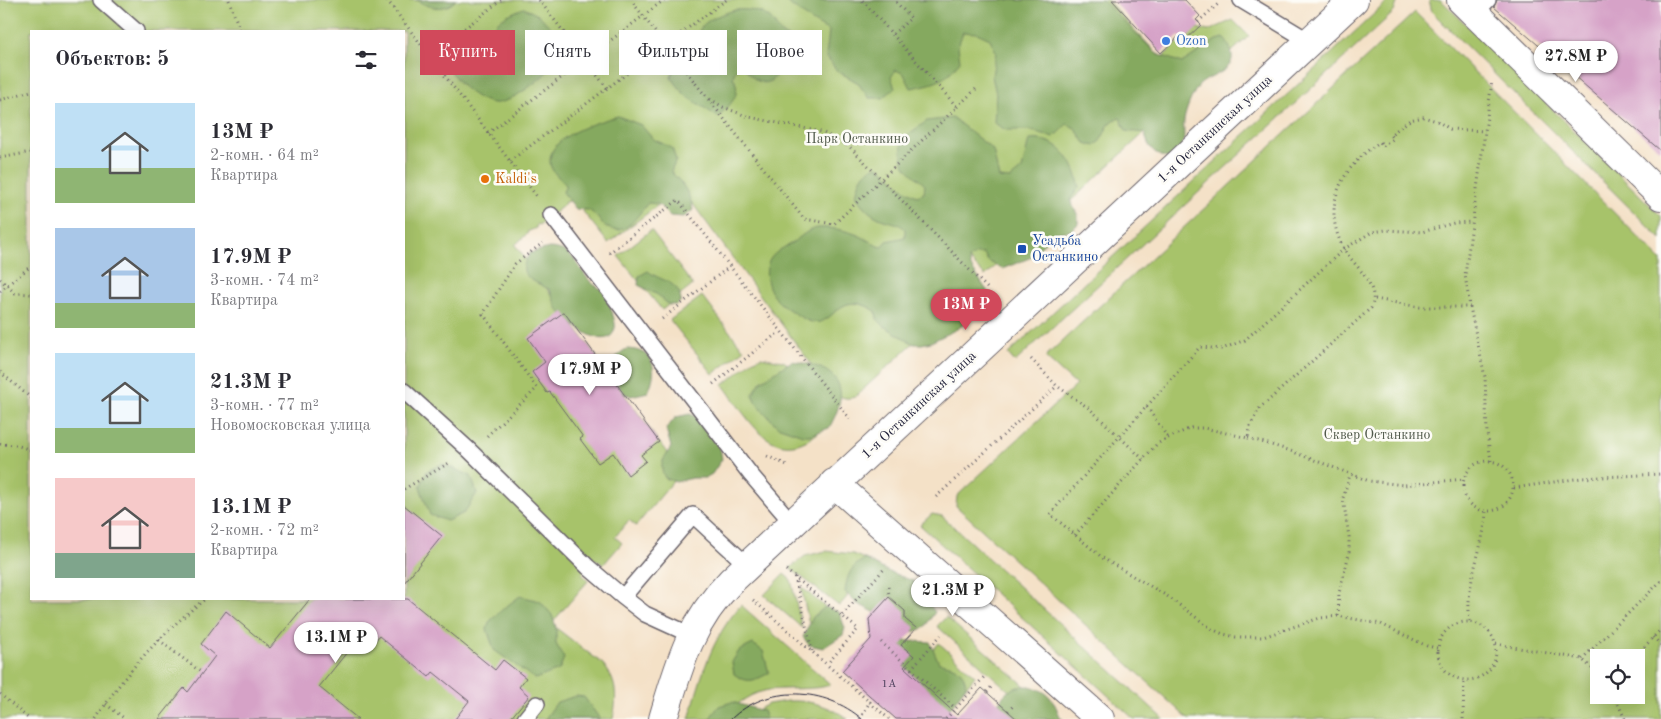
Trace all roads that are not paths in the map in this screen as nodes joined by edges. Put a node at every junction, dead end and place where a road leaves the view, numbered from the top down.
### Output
1 (101, 0) edge
2 (1241, 0) edge
3 (1354, 0) edge
4 (1475, 5) edge
5 (135, 30) edge
6 (1310, 41) junction
7 (1661, 196) edge
8 (551, 215) road end
9 (405, 392) edge
10 (834, 484) junction
11 (792, 523) junction
12 (747, 566) junction
13 (623, 597) junction
14 (691, 635) junction
15 (538, 704) dead end
16 (525, 719) edge
17 (663, 719) edge
18 (1100, 719) edge

1 - 5 lane
2 - 6 lane
3 - 6 street, 1-я Останкинская улица
4 - 7 street
6 - 10 street, 1-я Останкинская улица
8 - 11 lane
9 - 13 lane
10 - 11 street, 1-я Останкинская улица
10 - 18 street
11 - 12 street, 1-я Останкинская улица
12 - 13 lane
12 - 14 street, 1-я Останкинская улица
13 - 14 lane
14 - 17 street, 1-я Останкинская улица
15 - 16 lane

